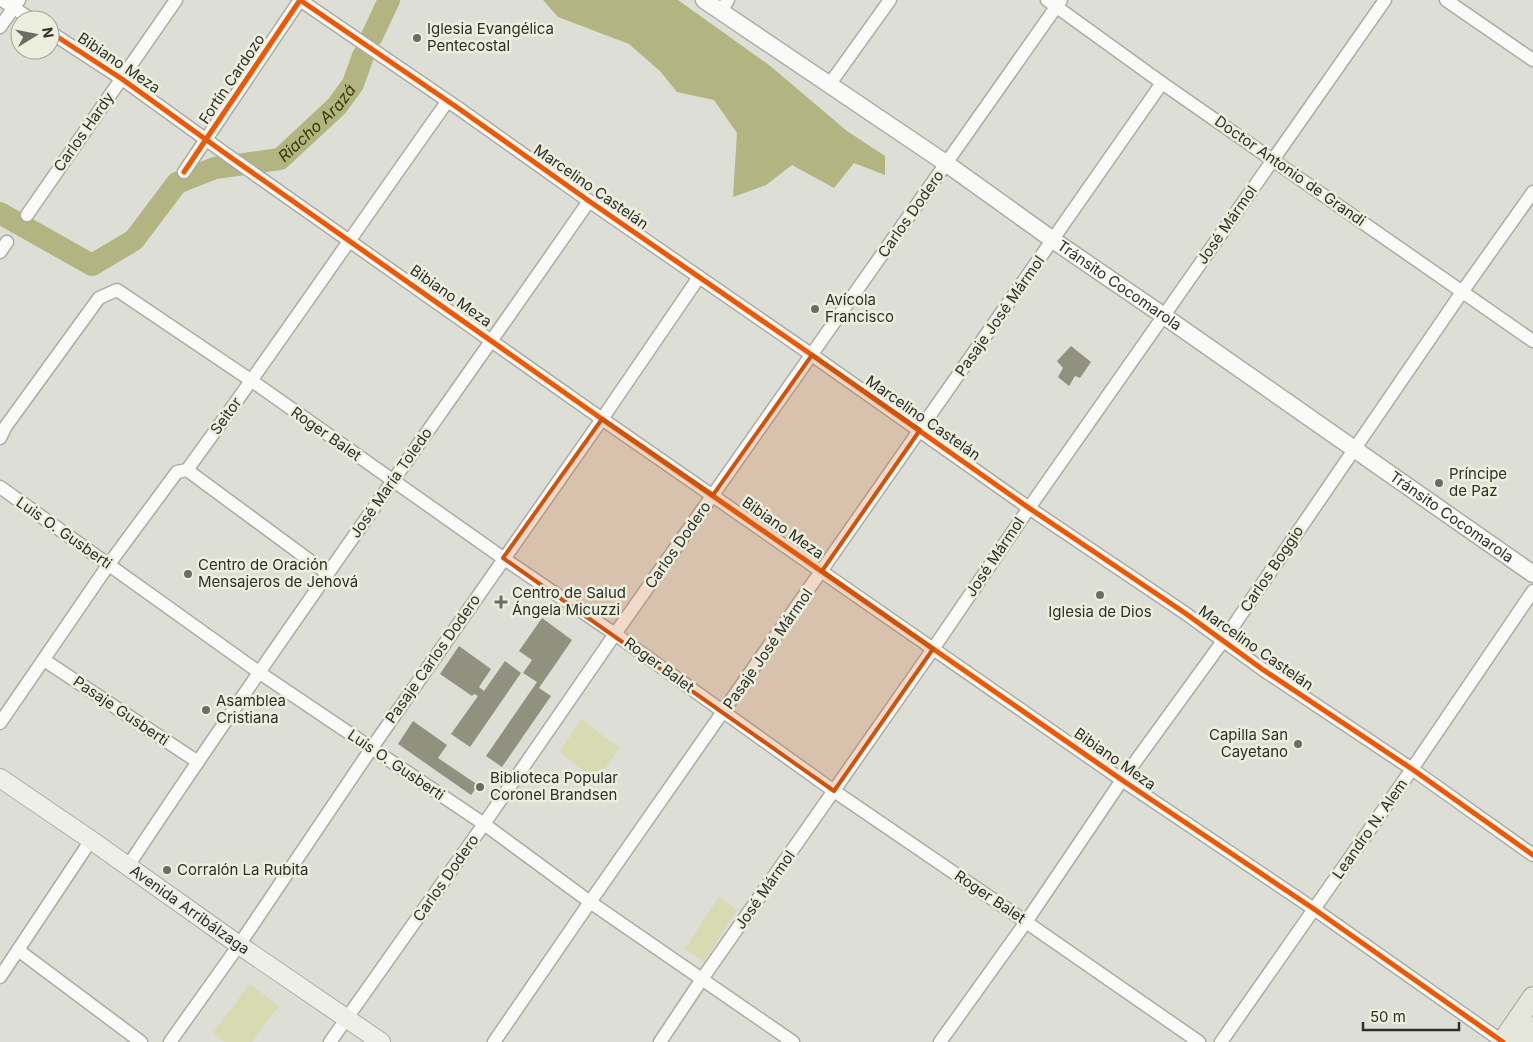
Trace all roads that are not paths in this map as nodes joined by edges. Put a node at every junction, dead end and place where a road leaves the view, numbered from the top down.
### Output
1 (2, 0) edge
2 (176, 0) edge
3 (300, 0) edge
4 (704, 0) edge
5 (890, 0) edge
6 (1385, 0) edge
7 (1446, 0) edge
8 (1055, 2) edge
9 (16, 4) edge
10 (724, 5) edge
11 (0, 28) edge
12 (60, 39) edge
13 (1533, 60) edge
14 (122, 79) junction
15 (1162, 83) junction
16 (829, 85) junction
17 (447, 102) junction
18 (207, 140) junction
19 (1272, 159) junction
20 (947, 164) junction
21 (184, 172) dead end
22 (1533, 192) edge
23 (589, 201) junction
24 (27, 215) dead end
25 (348, 240) junction
26 (1053, 240) junction
27 (699, 278) junction
28 (1462, 292) junction
29 (1164, 316) junction
30 (492, 341) junction
31 (1533, 341) edge
32 (812, 355) junction
33 (252, 381) junction
34 (602, 418) junction
35 (2, 429) edge
36 (920, 430) junction
37 (1354, 449) junction
38 (187, 470) junction
39 (392, 481) junction
40 (0, 487) edge
41 (713, 495) junction
42 (1029, 508) junction
43 (503, 558) junction
44 (109, 564) junction
45 (822, 571) junction
46 (328, 574) junction
47 (1533, 574) edge
48 (1533, 591) edge
49 (615, 634) junction
50 (1223, 641) junction
51 (934, 649) junction
52 (44, 660) junction
53 (260, 673) junction
54 (724, 712) junction
55 (0, 723) edge
56 (371, 749) junction
57 (198, 762) junction
58 (1412, 769) junction
59 (0, 778) edge
60 (1122, 780) junction
61 (834, 791) junction
62 (484, 824) junction
63 (91, 840) junction
64 (1533, 855) edge
65 (128, 866) junction
66 (590, 902) junction
67 (1314, 909) junction
68 (1026, 922) junction
69 (239, 945) junction
70 (18, 950) junction
71 (0, 977) edge
72 (702, 979) junction
73 (1533, 997) edge
74 (347, 1018) junction
75 (1533, 1027) edge
76 (141, 1042) edge
77 (170, 1042) edge
78 (330, 1042) edge
79 (381, 1042) edge
80 (494, 1042) edge
81 (660, 1042) edge
82 (793, 1042) edge
83 (940, 1042) edge
84 (1199, 1042) edge
85 (1221, 1042) edge
86 (1502, 1042) edge
87 (1523, 1042) edge

1 - 9 street
2 - 14 street, Carlos Hardy
3 - 17 street, Marcelino Castelán
3 - 18 street, Fortín Cardozo
4 - 10 street, Tránsito Cocomarola
5 - 16 street
6 - 19 street, José Mármol
7 - 13 street
8 - 15 street, Doctor Antonio de Grandi
8 - 20 street, Carlos Dodero
9 - 11 street
10 - 16 street, Tránsito Cocomarola
12 - 14 street, Bibiano Meza
14 - 18 street, Bibiano Meza
14 - 24 street, Carlos Hardy
15 - 19 street, Doctor Antonio de Grandi
15 - 26 street, Pasaje José Mármol
16 - 20 street, Tránsito Cocomarola
17 - 23 street, Marcelino Castelán
17 - 25 street, Seitor
18 - 21 street, Fortín Cardozo
18 - 25 street, Bibiano Meza
19 - 28 street, Doctor Antonio de Grandi
19 - 29 street, José Mármol
20 - 26 street, Tránsito Cocomarola
20 - 32 street, Carlos Dodero
22 - 28 street, Carlos Boggio
23 - 27 street, Marcelino Castelán
23 - 30 street, José María Toledo
25 - 30 street, Bibiano Meza
25 - 33 street, Seitor
26 - 29 street, Tránsito Cocomarola
26 - 36 street, Pasaje José Mármol
27 - 32 street, Marcelino Castelán
27 - 34 street, Pasaje Carlos Dodero
28 - 31 street, Doctor Antonio de Grandi
28 - 37 street, Carlos Boggio
29 - 37 street, Tránsito Cocomarola
29 - 42 street, José Mármol
30 - 34 street, Bibiano Meza
30 - 39 street, José María Toledo
32 - 36 street, Marcelino Castelán
32 - 41 street, Carlos Dodero
33 - 35 street, Roger Balet
33 - 38 street, Seitor
33 - 39 street, Roger Balet
34 - 41 street, Bibiano Meza
34 - 43 street, Pasaje Carlos Dodero
36 - 42 street, Marcelino Castelán
36 - 45 street, Pasaje José Mármol
37 - 47 street, Tránsito Cocomarola
37 - 50 street, Carlos Boggio
38 - 44 street, Seitor
38 - 46 street
39 - 43 street, Roger Balet
39 - 46 street, José María Toledo
40 - 44 street, Luis O. Gusberti
41 - 45 street, Bibiano Meza
41 - 49 street, Carlos Dodero
42 - 50 street, Marcelino Castelán
42 - 51 street, José Mármol
43 - 49 street, Roger Balet
43 - 56 street, Pasaje Carlos Dodero
44 - 52 street, Seitor
44 - 53 street, Luis O. Gusberti
45 - 51 street, Bibiano Meza
45 - 54 street, Pasaje José Mármol
46 - 53 street, José María Toledo
48 - 58 street, Leandro N. Alem
49 - 54 street, Roger Balet
49 - 62 street, Carlos Dodero
50 - 58 street, Marcelino Castelán
50 - 60 street, Carlos Boggio
51 - 60 street, Bibiano Meza
51 - 61 street, José Mármol
52 - 55 street, Seitor
52 - 57 street, Pasaje Gusberti
53 - 56 street, Luis O. Gusberti
53 - 57 street, José María Toledo
54 - 61 street, Roger Balet
54 - 66 street, Pasaje José Mármol
56 - 62 street, Luis O. Gusberti
56 - 69 street, Pasaje Carlos Dodero
57 - 65 street, José María Toledo
58 - 64 street, Marcelino Castelán
58 - 67 street, Leandro N. Alem
59 - 63 main road, Avenida Arribálzaga
60 - 67 street, Bibiano Meza
60 - 68 street, Carlos Boggio
61 - 68 street, Roger Balet
61 - 72 street, José Mármol
62 - 66 street, Luis O. Gusberti
62 - 74 street, Carlos Dodero
63 - 65 main road, Avenida Arribálzaga
63 - 70 street
65 - 69 main road, Avenida Arribálzaga
66 - 72 street, Luis O. Gusberti
66 - 80 street, Pasaje José Mármol
67 - 85 street, Leandro N. Alem
67 - 86 street, Bibiano Meza
68 - 83 street, Carlos Boggio
68 - 84 street, Roger Balet
69 - 74 main road, Avenida Arribálzaga
69 - 77 street, Pasaje Carlos Dodero
70 - 71 street
70 - 76 street
72 - 81 street, José Mármol
72 - 82 street, Luis O. Gusberti
73 - 86 main road
74 - 78 street, Carlos Dodero
74 - 79 main road, Avenida Arribálzaga
75 - 87 main road

